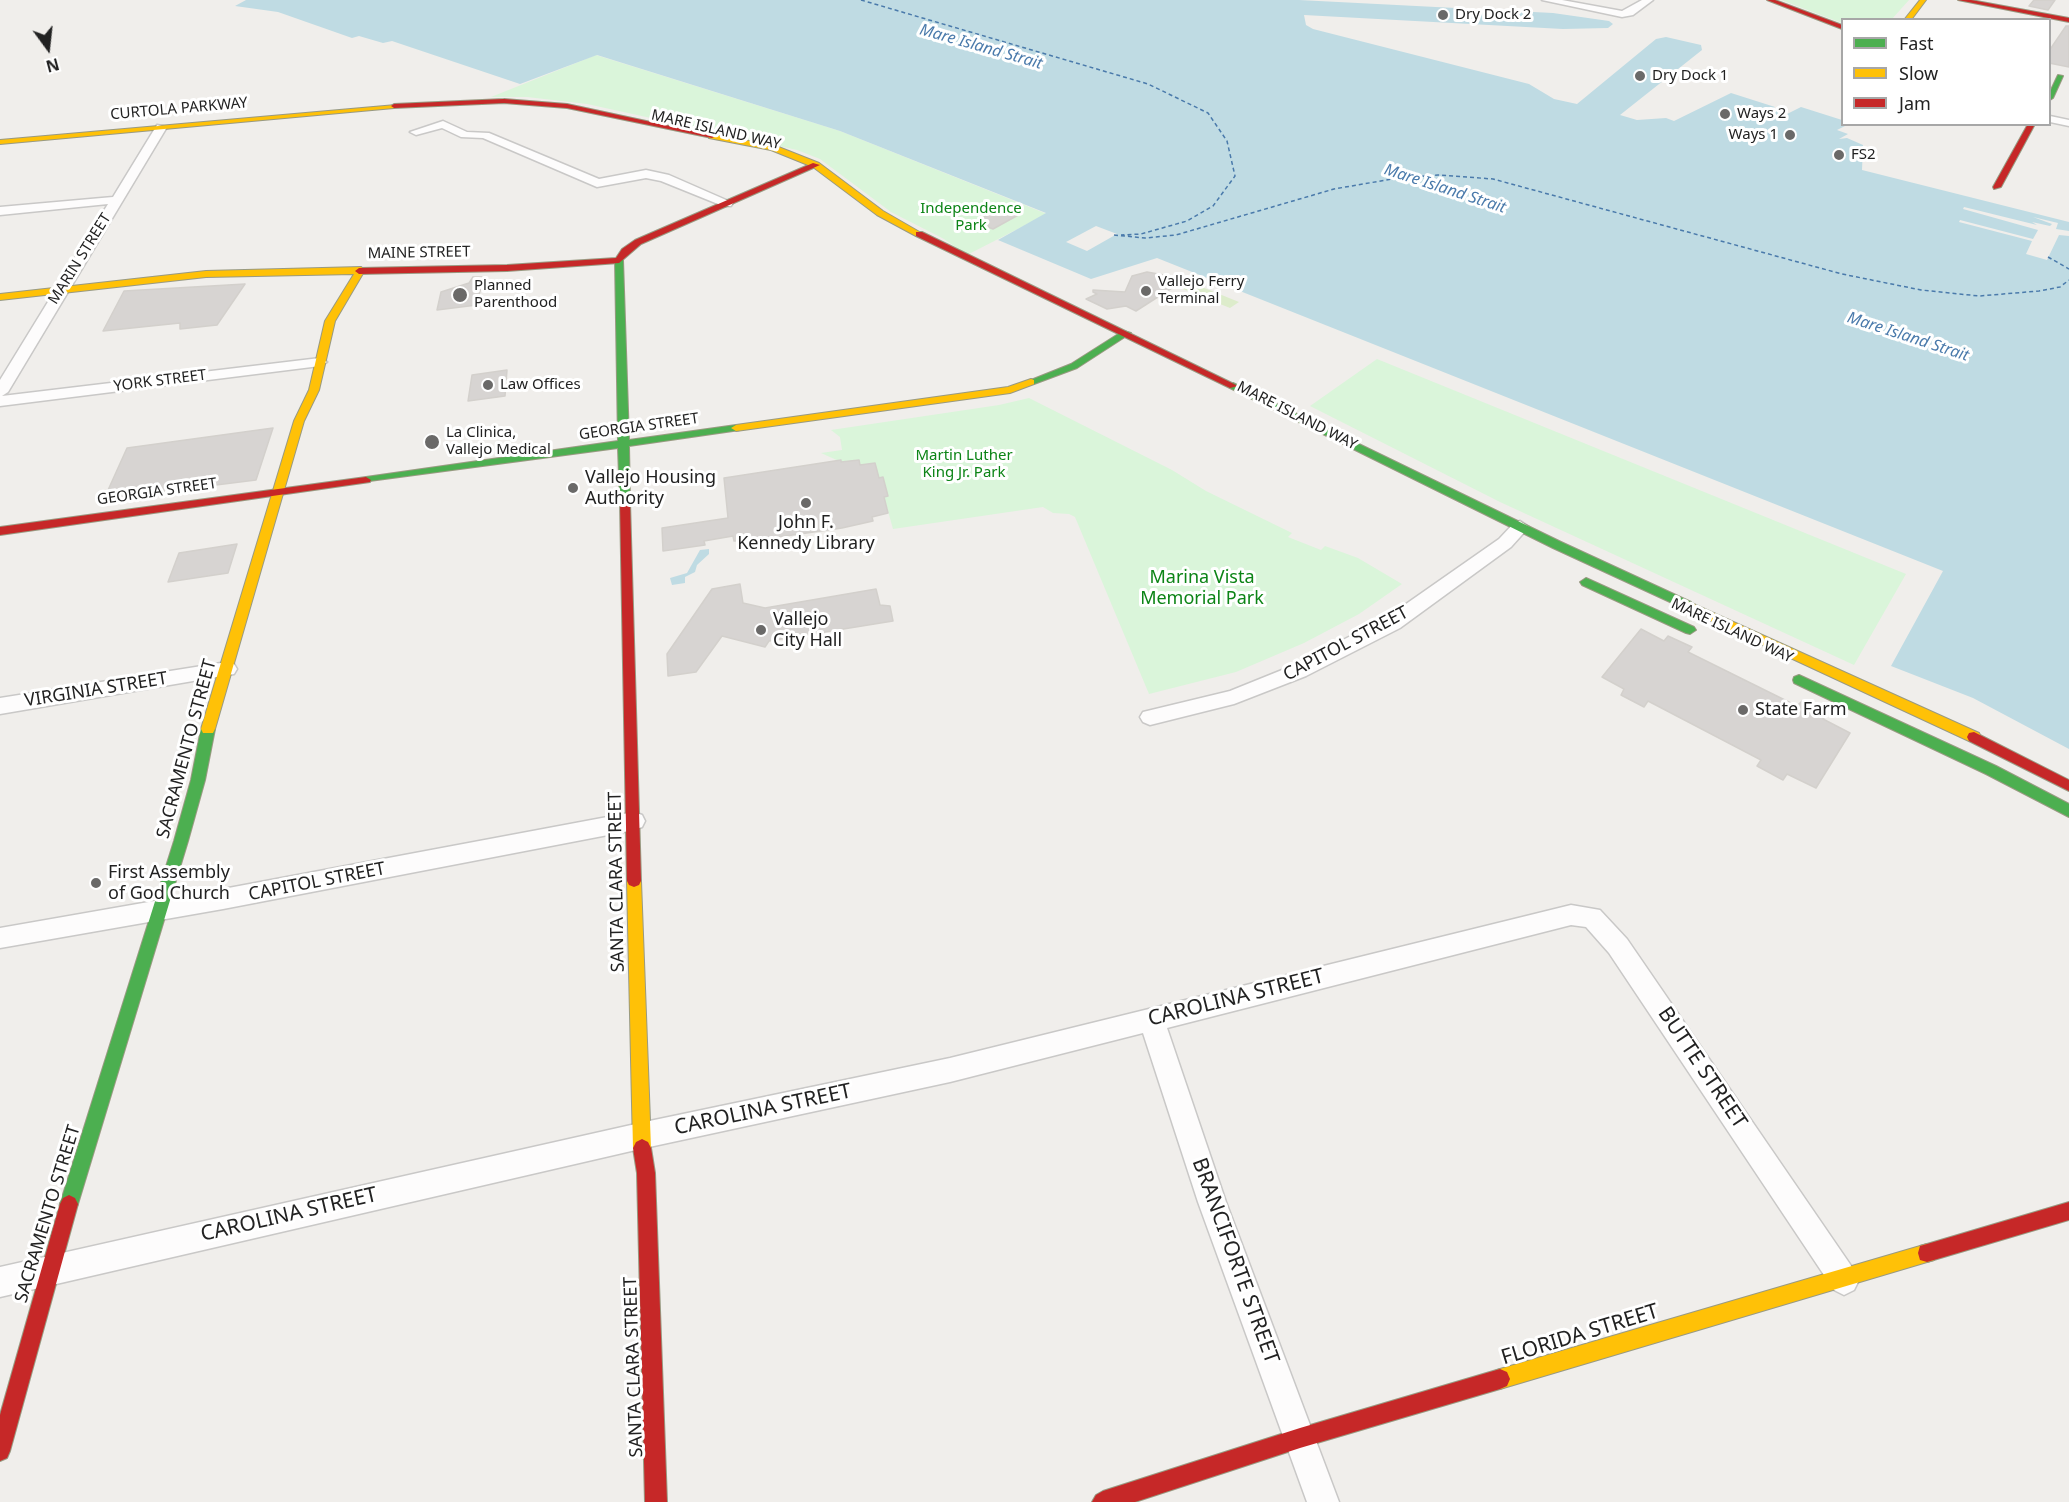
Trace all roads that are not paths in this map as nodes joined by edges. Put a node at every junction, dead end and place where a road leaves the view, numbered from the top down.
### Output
1 (1547, 0) edge
2 (1648, 0) edge
3 (1770, 0) edge
4 (1923, 0) edge
5 (1961, 0) edge
6 (1909, 18) edge
7 (2069, 20) edge
8 (1841, 27) edge
9 (2060, 76) edge
10 (2051, 94) edge
11 (500, 104) junction
12 (2051, 119) edge
13 (2069, 123) edge
14 (2031, 126) edge
15 (161, 127) junction
16 (416, 132) dead end
17 (0, 142) edge
18 (816, 165) junction
19 (802, 171) junction
20 (1997, 188) dead end
21 (826, 191) dead end
22 (116, 200) junction
23 (727, 203) junction
24 (0, 211) edge
25 (870, 223) dead end
26 (619, 260) junction
27 (360, 270) junction
28 (61, 290) junction
29 (0, 297) edge
30 (1126, 333) junction
31 (1113, 343) junction
32 (320, 362) junction
33 (0, 392) edge
34 (0, 401) edge
35 (1280, 425) dead end
36 (623, 446) junction
37 (278, 493) junction
38 (1520, 527) junction
39 (0, 531) edge
40 (1578, 578) dead end
41 (1699, 634) dead end
42 (227, 669) junction
43 (1781, 672) dead end
44 (0, 705) edge
45 (1150, 717) dead end
46 (2069, 786) edge
47 (2069, 811) edge
48 (634, 821) junction
49 (160, 911) junction
50 (1524, 927) joint
51 (0, 938) edge
52 (1151, 1019) junction
53 (640, 1136) junction
54 (2069, 1211) edge
55 (49, 1271) junction
56 (1844, 1280) junction
57 (0, 1282) edge
58 (1300, 1438) junction
59 (0, 1450) edge
60 (656, 1502) edge
61 (1103, 1502) edge
62 (1323, 1502) edge

1 - 2 street
3 - 8 main road
4 - 6 main road
5 - 7 main road
9 - 10 main road
11 - 15 main road, CURTOLA PARKWAY
11 - 18 main road, MARE ISLAND WAY
11 - 19 main road, MARE ISLAND WAY
12 - 13 street
14 - 20 main road
15 - 17 main road, CURTOLA PARKWAY
15 - 22 street, MARIN STREET
16 - 23 street
18 - 19 main road
18 - 30 main road, MARE ISLAND WAY
19 - 21 main road, MARE ISLAND WAY
19 - 23 main road
22 - 24 street
22 - 28 street, MARIN STREET
23 - 26 main road
25 - 31 main road, MARE ISLAND WAY
26 - 27 main road, MAINE STREET
26 - 36 main road, SANTA CLARA STREET
27 - 28 main road, MAINE STREET
27 - 32 main road, SACRAMENTO STREET
28 - 29 main road, MAINE STREET
28 - 33 street, MARIN STREET
30 - 31 main road, GEORGIA STREET
30 - 38 main road, MARE ISLAND WAY
31 - 35 main road, MARE ISLAND WAY
31 - 36 main road, GEORGIA STREET
32 - 34 street, YORK STREET
32 - 37 main road, SACRAMENTO STREET
36 - 37 main road, GEORGIA STREET
36 - 48 main road, SANTA CLARA STREET
37 - 39 main road, GEORGIA STREET
37 - 42 main road, SACRAMENTO STREET
38 - 45 street, CAPITOL STREET
38 - 46 main road, MARE ISLAND WAY
40 - 41 main road, MARE ISLAND WAY
42 - 44 street, VIRGINIA STREET
42 - 49 main road, SACRAMENTO STREET
43 - 47 main road, MARE ISLAND WAY
48 - 49 street, CAPITOL STREET
48 - 53 main road, SANTA CLARA STREET
49 - 51 street, CAPITOL STREET
49 - 55 main road, SACRAMENTO STREET
50 - 52 street, CAROLINA STREET
50 - 56 street, BUTTE STREET
52 - 53 street, CAROLINA STREET
52 - 58 street, BRANCIFORTE STREET
53 - 55 street, CAROLINA STREET
53 - 60 main road, SANTA CLARA STREET
54 - 56 main road, FLORIDA STREET
55 - 57 street, CAROLINA STREET
55 - 59 main road, SACRAMENTO STREET
56 - 58 main road, FLORIDA STREET
58 - 61 main road, FLORIDA STREET
58 - 62 street, BRANCIFORTE STREET

